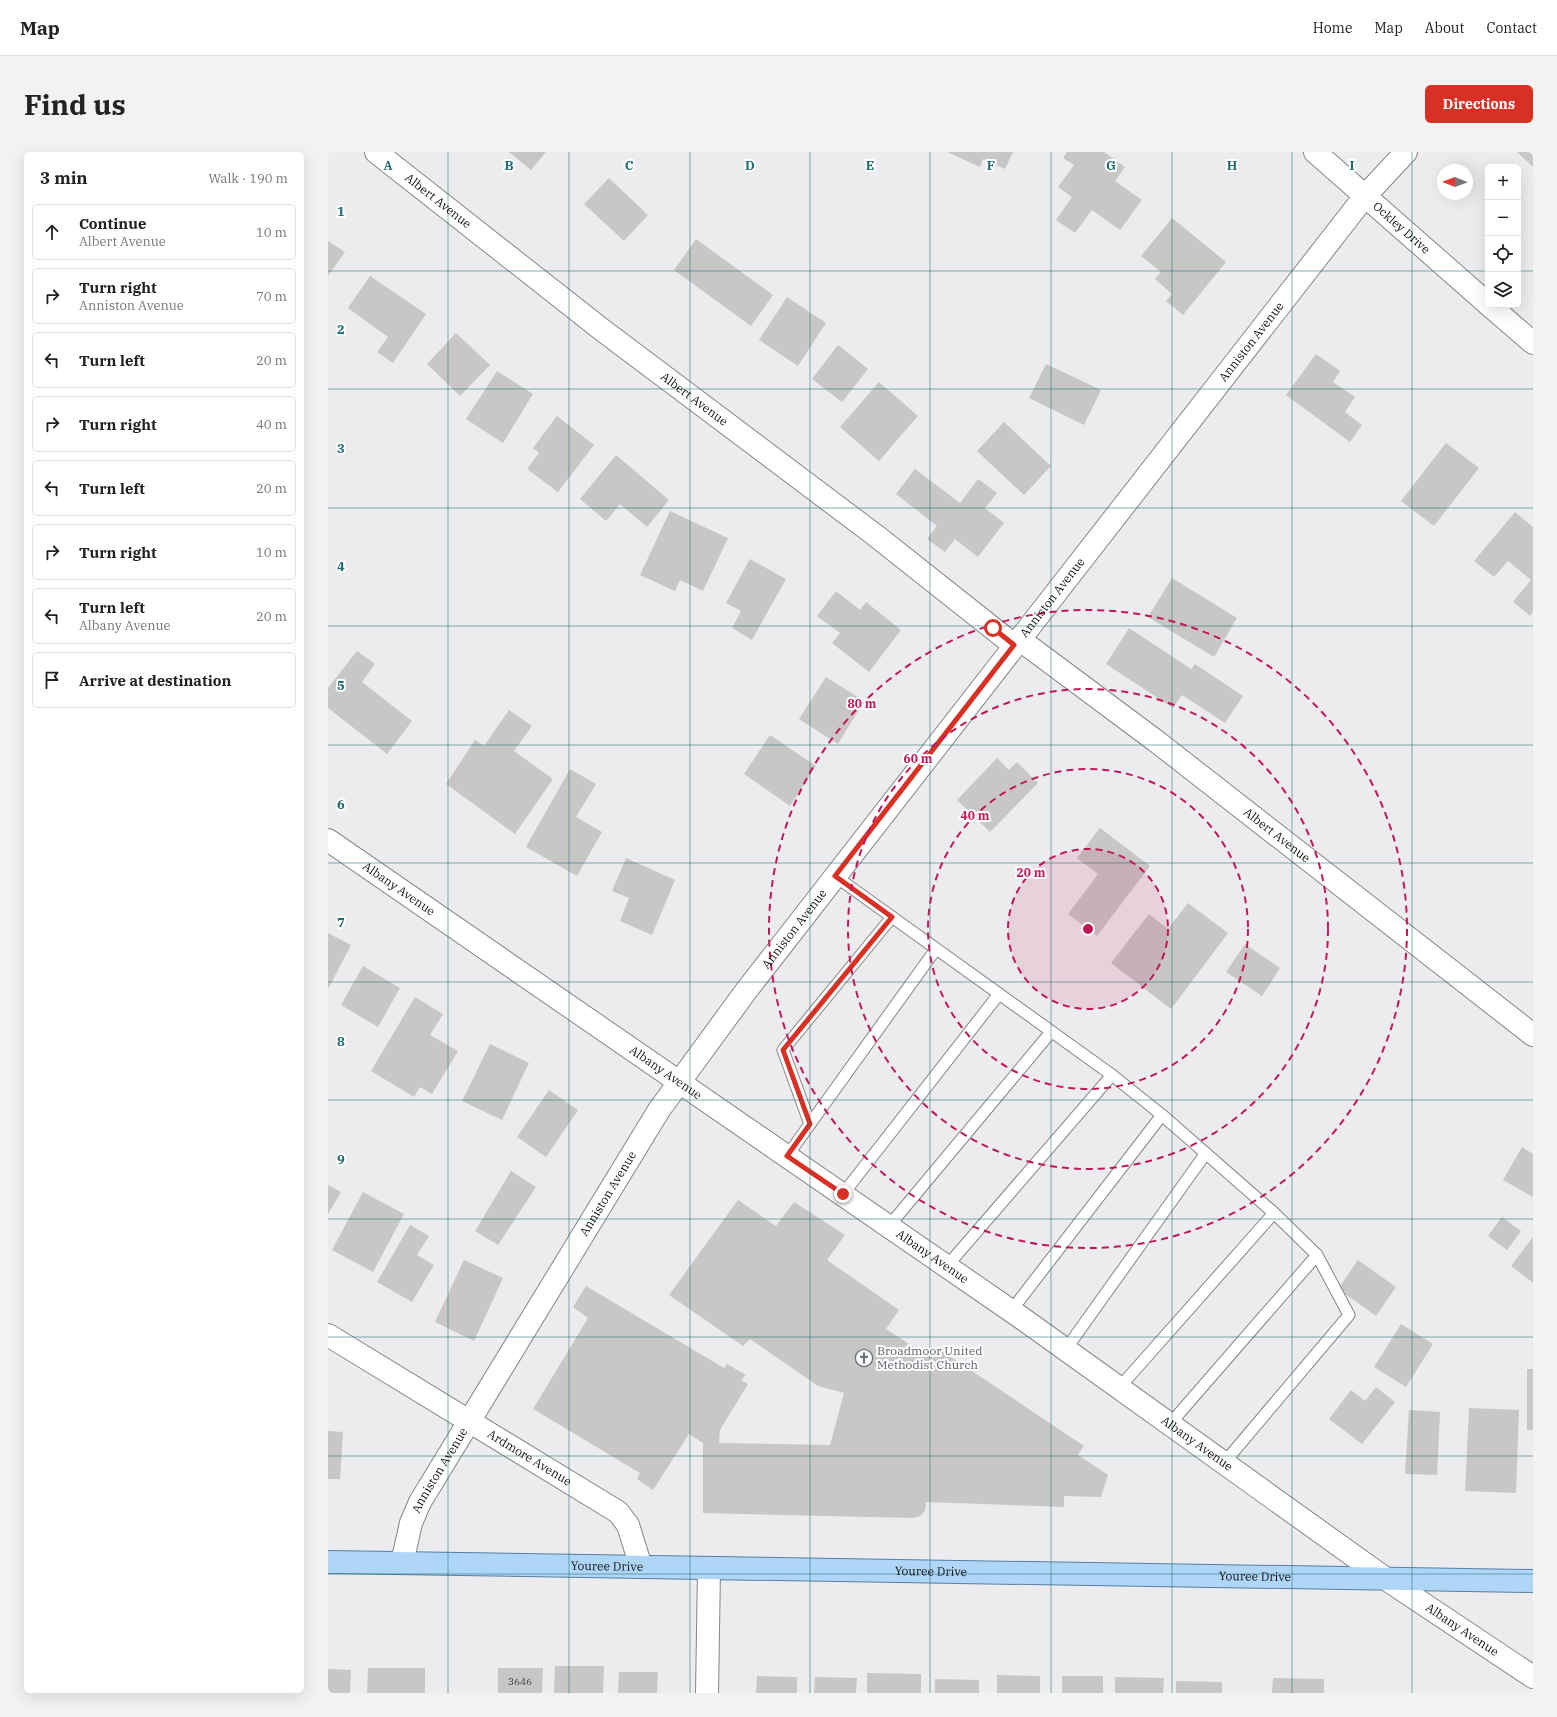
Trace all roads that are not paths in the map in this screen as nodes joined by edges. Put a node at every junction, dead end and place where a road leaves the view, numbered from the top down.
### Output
1 (376, 152) edge
2 (1315, 152) edge
3 (1406, 152) edge
4 (1365, 196) junction
5 (1485, 301) edge
6 (1494, 308) edge
7 (1533, 343) edge
8 (1017, 642) junction
9 (328, 840) edge
10 (835, 876) junction
11 (892, 917) junction
12 (936, 949) junction
13 (999, 994) junction
14 (1051, 1032) junction
15 (1533, 1035) edge
16 (1112, 1075) junction
17 (680, 1082) junction
18 (1162, 1115) junction
19 (810, 1124) junction
20 (1206, 1153) junction
21 (787, 1156) junction
22 (843, 1194) junction
23 (1274, 1213) junction
24 (888, 1226) junction
25 (1317, 1255) junction
26 (947, 1266) junction
27 (1012, 1311) junction
28 (328, 1335) edge
29 (1066, 1350) junction
30 (1119, 1388) junction
31 (469, 1421) junction
32 (1170, 1424) junction
33 (1224, 1463) junction
34 (328, 1562) edge
35 (402, 1563) junction
36 (641, 1566) junction
37 (709, 1569) junction
38 (1386, 1579) junction
39 (1533, 1581) edge
40 (1533, 1677) edge
41 (708, 1693) edge

1 - 8 street, Albert Avenue
2 - 4 street, Ockley Drive
3 - 4 street, Anniston Avenue
4 - 5 street, Ockley Drive
4 - 8 street, Anniston Avenue
6 - 7 street, Ockley Drive
8 - 10 street, Anniston Avenue
8 - 15 street, Albert Avenue
9 - 17 street, Albany Avenue
10 - 11 lane
10 - 17 street, Anniston Avenue
11 - 12 lane
11 - 19 lane
12 - 13 lane
12 - 19 lane
13 - 14 lane
13 - 22 lane
14 - 16 lane
14 - 24 lane
16 - 18 lane
16 - 26 lane
17 - 21 street, Albany Avenue
17 - 31 street, Anniston Avenue
18 - 20 lane
18 - 27 lane
19 - 21 lane
20 - 23 lane
20 - 29 lane
21 - 22 street, Albany Avenue
22 - 24 street, Albany Avenue
23 - 25 lane
23 - 30 lane
24 - 26 street, Albany Avenue
25 - 32 lane
25 - 33 lane
26 - 27 street, Albany Avenue
27 - 29 street, Albany Avenue
28 - 31 street, Ardmore Avenue
29 - 30 street, Albany Avenue
30 - 32 street, Albany Avenue
31 - 35 street, Anniston Avenue
31 - 36 street, Ardmore Avenue
32 - 33 street, Albany Avenue
33 - 38 street, Albany Avenue
34 - 35 main road, Youree Drive
35 - 36 main road, Youree Drive
36 - 37 main road, Youree Drive
37 - 38 main road, Youree Drive
37 - 41 street
38 - 39 main road, Youree Drive
38 - 40 street, Albany Avenue

